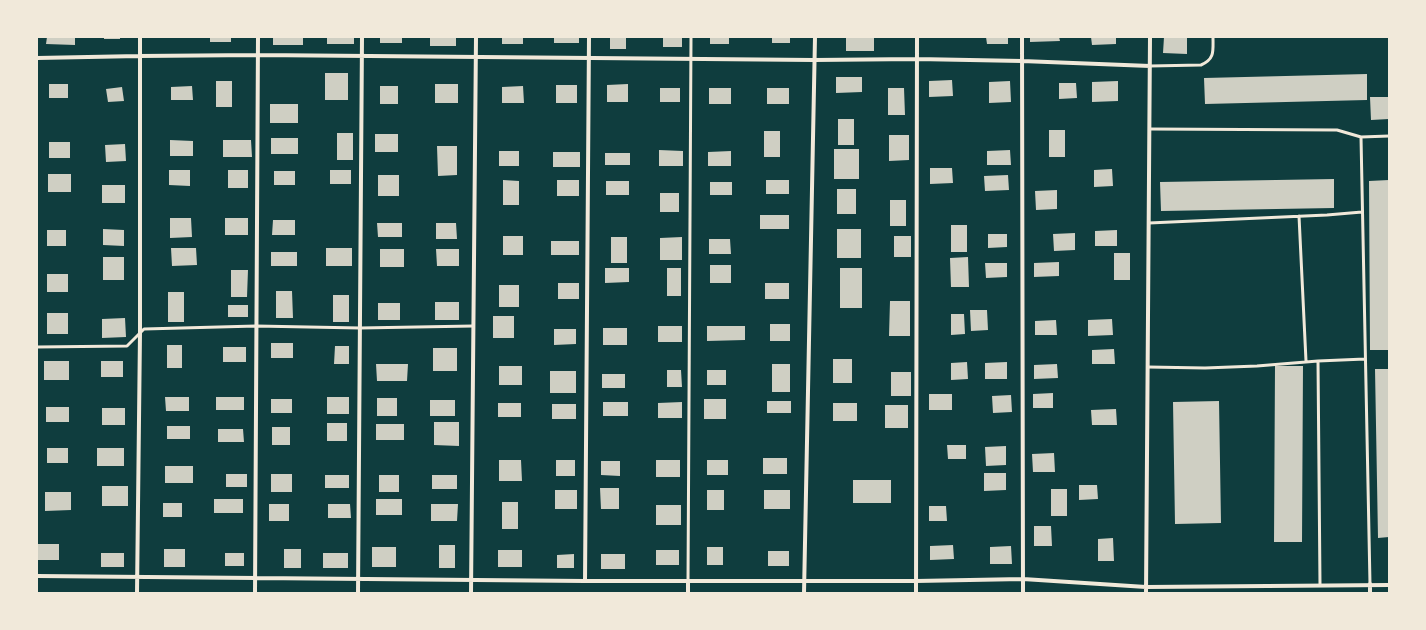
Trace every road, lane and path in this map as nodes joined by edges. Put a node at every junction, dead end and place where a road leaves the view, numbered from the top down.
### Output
1 (140, 37) edge
2 (258, 37) edge
3 (362, 37) edge
4 (476, 37) edge
5 (589, 37) edge
6 (691, 37) edge
7 (815, 37) edge
8 (917, 37) edge
9 (1022, 37) edge
10 (1150, 37) edge
11 (1214, 37) edge
12 (258, 55) junction
13 (139, 56) junction
14 (362, 57) junction
15 (475, 57) junction
16 (37, 58) edge
17 (589, 58) junction
18 (691, 59) junction
19 (917, 59) junction
20 (814, 60) junction
21 (1022, 61) junction
22 (1150, 66) junction
23 (1150, 129) junction
24 (1389, 136) edge
25 (1361, 137) junction
26 (1362, 212) junction
27 (1299, 216) junction
28 (1150, 223) junction
29 (256, 326) junction
30 (473, 326) junction
31 (360, 328) junction
32 (140, 333) junction
33 (37, 347) edge
34 (1365, 359) junction
35 (1318, 361) junction
36 (1306, 362) junction
37 (1148, 367) junction
38 (37, 576) edge
39 (136, 576) junction
40 (255, 577) junction
41 (358, 578) junction
42 (471, 580) junction
43 (1022, 580) junction
44 (585, 581) junction
45 (688, 581) junction
46 (804, 581) junction
47 (916, 581) junction
48 (1370, 584) junction
49 (1389, 584) edge
50 (1320, 585) junction
51 (1146, 587) junction
52 (137, 593) edge
53 (255, 593) edge
54 (358, 593) edge
55 (471, 593) edge
56 (688, 593) edge
57 (804, 593) edge
58 (916, 593) edge
59 (1022, 593) edge
60 (1146, 593) edge
61 (1370, 593) edge

1 - 13 street
2 - 12 street
3 - 14 street
4 - 15 street
5 - 17 street
6 - 18 lane
7 - 20 street
8 - 19 street
9 - 21 street
10 - 22 street
11 - 22 lane
12 - 13 street
12 - 14 street
12 - 29 street
13 - 16 street
13 - 32 street
14 - 15 street
14 - 31 street
15 - 17 street
15 - 30 street
17 - 18 street
17 - 44 street
18 - 20 street
18 - 45 lane
19 - 20 street
19 - 21 street
19 - 47 street
20 - 46 street
21 - 22 street
21 - 43 street
22 - 23 street
23 - 25 lane
23 - 28 street
24 - 25 lane
25 - 26 lane
26 - 27 lane
26 - 34 lane
27 - 28 lane
27 - 36 lane
28 - 37 street
29 - 31 lane
29 - 32 lane
29 - 40 street
30 - 31 lane
30 - 42 street
31 - 41 street
32 - 33 lane
32 - 39 street
34 - 35 lane
34 - 48 lane
35 - 36 lane
35 - 50 lane
36 - 37 lane
37 - 51 street
38 - 39 street
39 - 40 street
39 - 52 street
40 - 41 street
40 - 53 street
41 - 42 street
41 - 54 street
42 - 44 street
42 - 55 street
43 - 47 street
43 - 51 street
43 - 59 street
44 - 45 street
45 - 46 street
45 - 56 street
46 - 47 street
46 - 57 street
47 - 58 street
48 - 49 street
48 - 50 street
48 - 61 street
50 - 51 street
51 - 60 street

